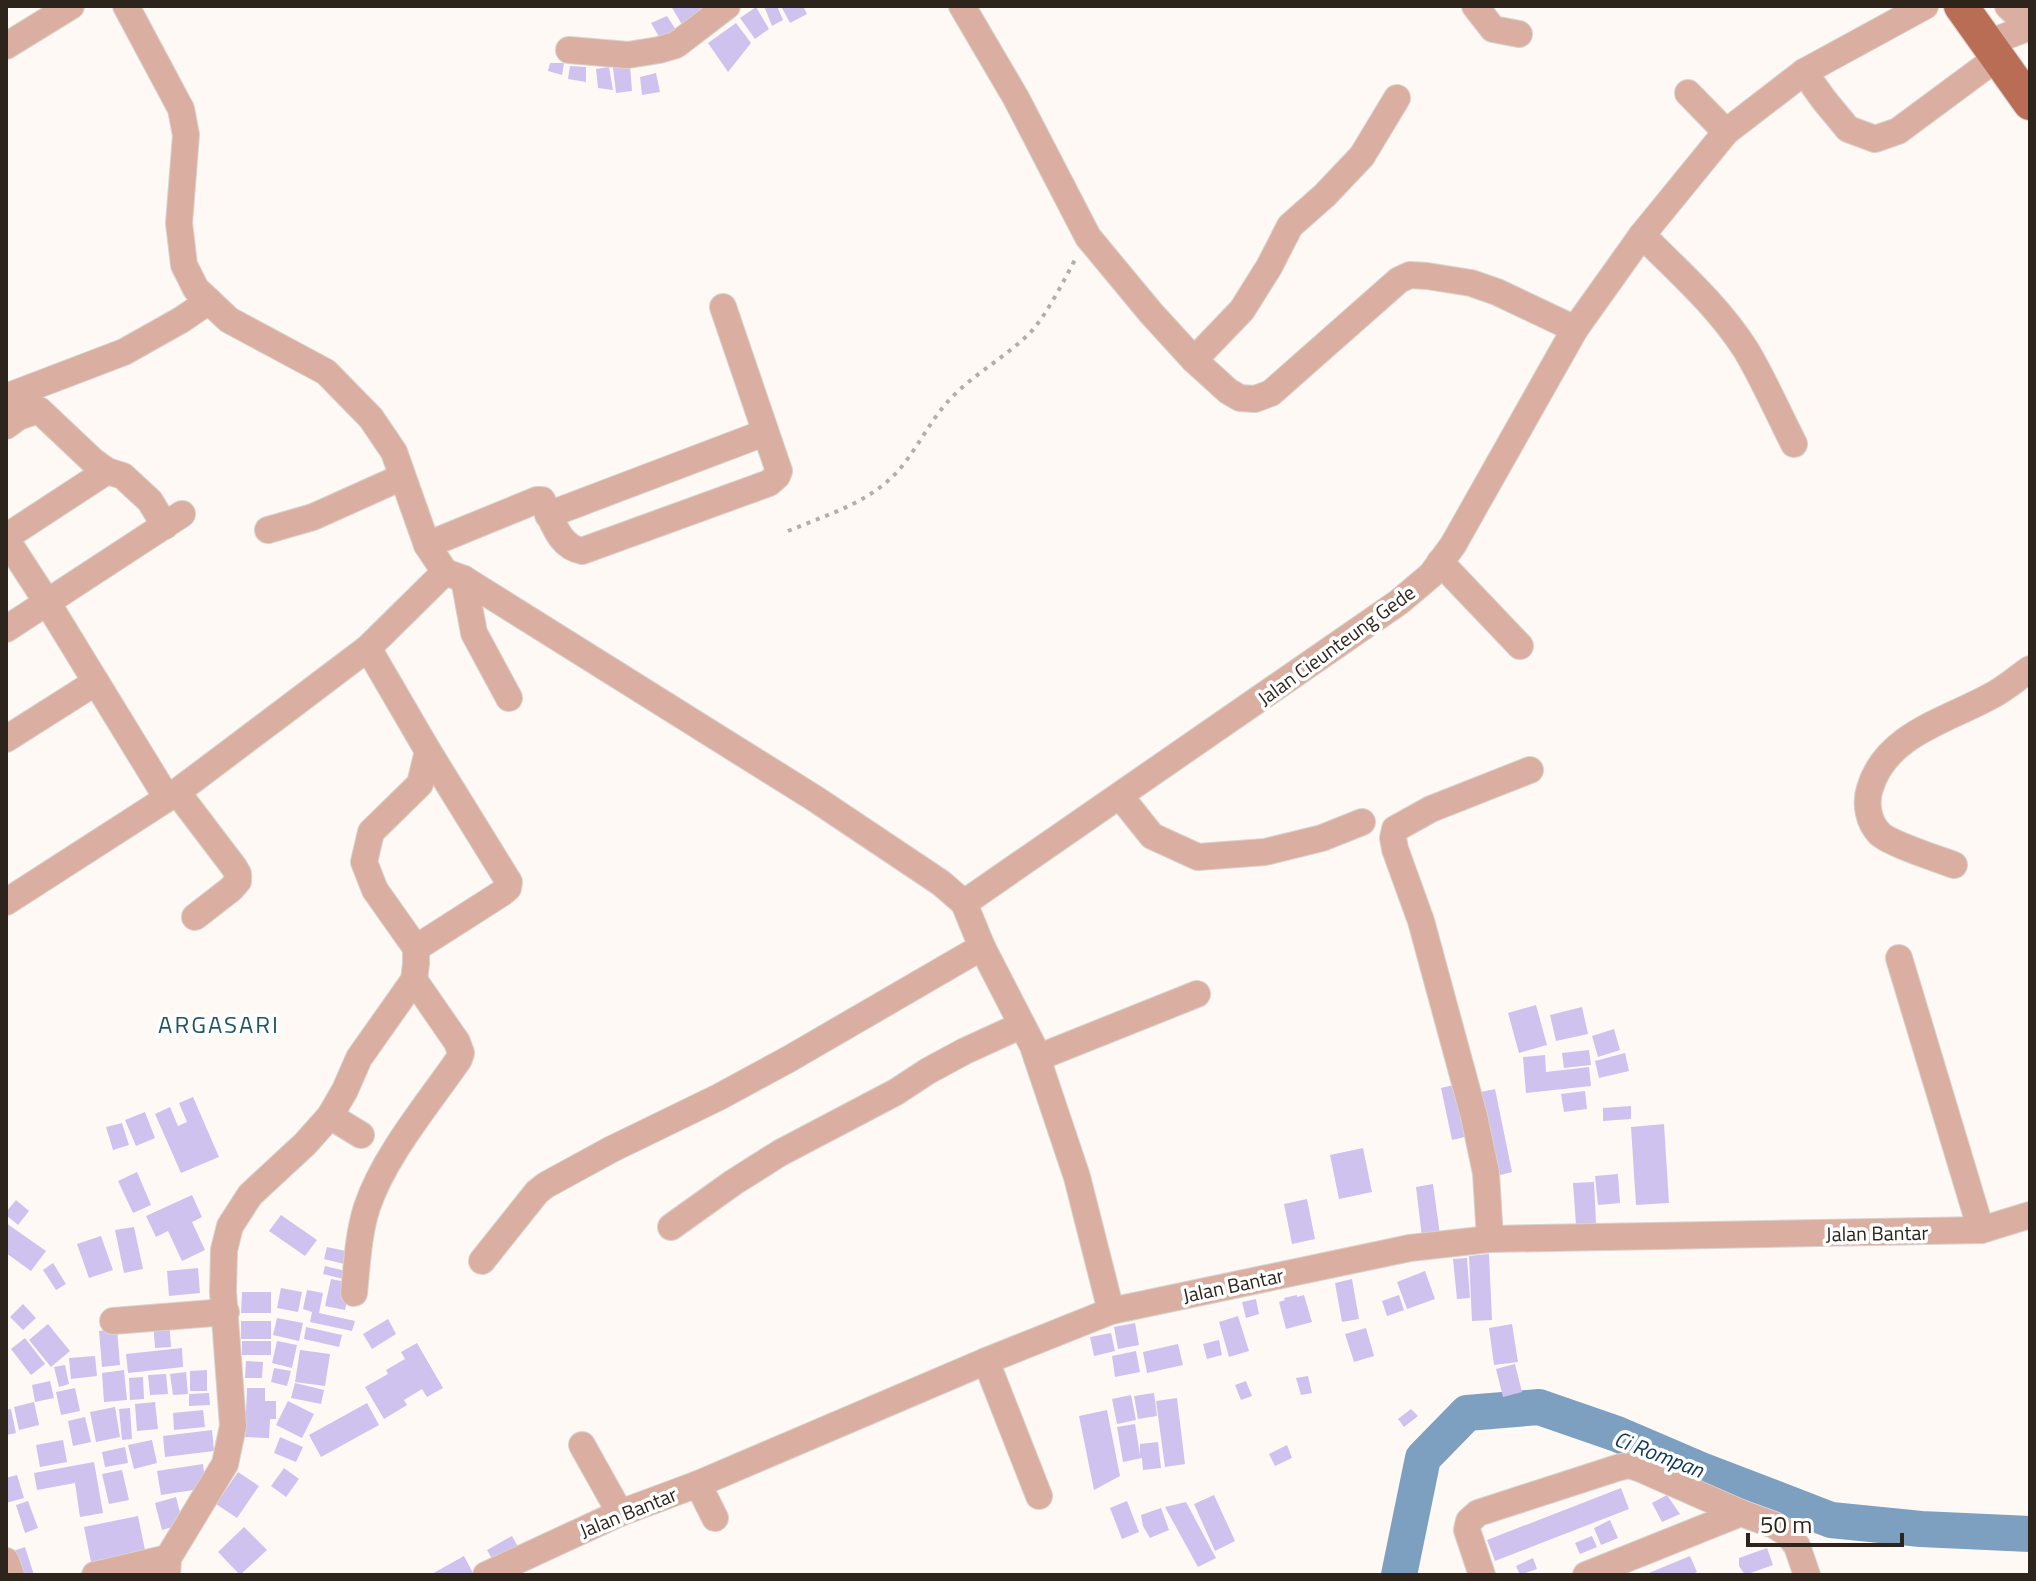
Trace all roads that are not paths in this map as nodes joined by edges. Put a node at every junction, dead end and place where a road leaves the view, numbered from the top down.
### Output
1 (71, 6) edge
2 (126, 6) edge
3 (727, 6) edge
4 (962, 6) edge
5 (1475, 6) edge
6 (1925, 6) edge
7 (1961, 6) edge
8 (2008, 6) edge
9 (2030, 27) edge
10 (1519, 34) dead end
11 (6, 46) edge
12 (569, 50) dead end
13 (1993, 50) junction
14 (1804, 72) junction
15 (1688, 93) dead end
16 (1397, 98) dead end
17 (2030, 103) edge
18 (1726, 132) junction
19 (1642, 235) junction
20 (209, 301) junction
21 (723, 307) dead end
22 (1575, 329) junction
23 (1194, 360) junction
24 (6, 397) edge
25 (6, 426) edge
26 (764, 433) junction
27 (1794, 444) dead end
28 (107, 471) junction
29 (402, 477) junction
30 (548, 515) junction
31 (268, 530) dead end
32 (6, 538) edge
33 (427, 545) junction
34 (1440, 562) junction
35 (455, 575) junction
36 (47, 602) junction
37 (6, 629) edge
38 (1520, 646) dead end
39 (368, 648) junction
40 (2030, 669) edge
41 (96, 682) junction
42 (509, 698) dead end
43 (6, 739) edge
44 (428, 751) junction
45 (1530, 770) dead end
46 (172, 795) junction
47 (1120, 796) junction
48 (1362, 822) dead end
49 (1954, 865) dead end
50 (9, 893) edge
51 (964, 903) junction
52 (195, 917) dead end
53 (982, 947) junction
54 (416, 948) junction
55 (1899, 958) dead end
56 (414, 980) junction
57 (1197, 994) dead end
58 (1022, 1025) junction
59 (1037, 1058) junction
60 (330, 1116) junction
61 (361, 1135) dead end
62 (2030, 1215) edge
63 (671, 1227) dead end
64 (1981, 1230) junction
65 (1490, 1239) junction
66 (482, 1261) dead end
67 (354, 1293) dead end
68 (1111, 1311) junction
69 (226, 1312) junction
70 (113, 1321) dead end
71 (986, 1361) junction
72 (582, 1445) dead end
73 (698, 1484) junction
74 (1039, 1496) dead end
75 (620, 1513) junction
76 (1741, 1513) junction
77 (715, 1518) dead end
78 (6, 1561) edge
79 (168, 1567) edge
80 (11, 1575) edge
81 (95, 1575) edge
82 (486, 1575) edge
83 (1482, 1575) edge
84 (1586, 1575) edge
85 (1807, 1575) edge

1 - 11 street
2 - 20 street
3 - 12 street
4 - 23 street
5 - 10 street
6 - 14 street, Jalan Cieunteung Gede
7 - 13 main road
8 - 9 street
9 - 13 street
13 - 14 street
13 - 17 main road
14 - 18 street, Jalan Cieunteung Gede
15 - 18 street
16 - 23 street
18 - 19 street, Jalan Cieunteung Gede
19 - 22 street, Jalan Cieunteung Gede
19 - 27 street
20 - 24 street
20 - 29 street
21 - 26 street
22 - 23 street
22 - 34 street, Jalan Cieunteung Gede
25 - 28 street
26 - 30 street
26 - 30 street
28 - 32 street
28 - 36 street
29 - 31 street
29 - 33 street
30 - 33 street
32 - 36 street
33 - 35 street
34 - 38 street
34 - 47 street, Jalan Cieunteung Gede
35 - 39 street
35 - 42 street
35 - 51 street
36 - 37 street
36 - 41 street
39 - 44 street
39 - 46 street
40 - 49 street
41 - 43 street
41 - 46 street
44 - 54 street
44 - 54 street
45 - 65 street
46 - 50 street
46 - 52 street
47 - 48 street
47 - 51 street, Jalan Cieunteung Gede
51 - 53 street
53 - 58 street
53 - 66 street
54 - 56 street
55 - 64 street
56 - 60 street
56 - 67 street
57 - 59 street
58 - 59 street
58 - 63 street
59 - 68 street
60 - 61 street
60 - 69 street
62 - 64 street, Jalan Bantar
64 - 65 street, Jalan Bantar
65 - 68 street, Jalan Bantar
68 - 71 street, Jalan Bantar
69 - 70 street
69 - 79 street
71 - 73 street, Jalan Bantar
71 - 74 street
72 - 75 street
73 - 75 street, Jalan Bantar
73 - 77 street
75 - 82 street, Jalan Bantar
76 - 83 street
76 - 84 street
76 - 85 street
78 - 80 street
79 - 81 street

